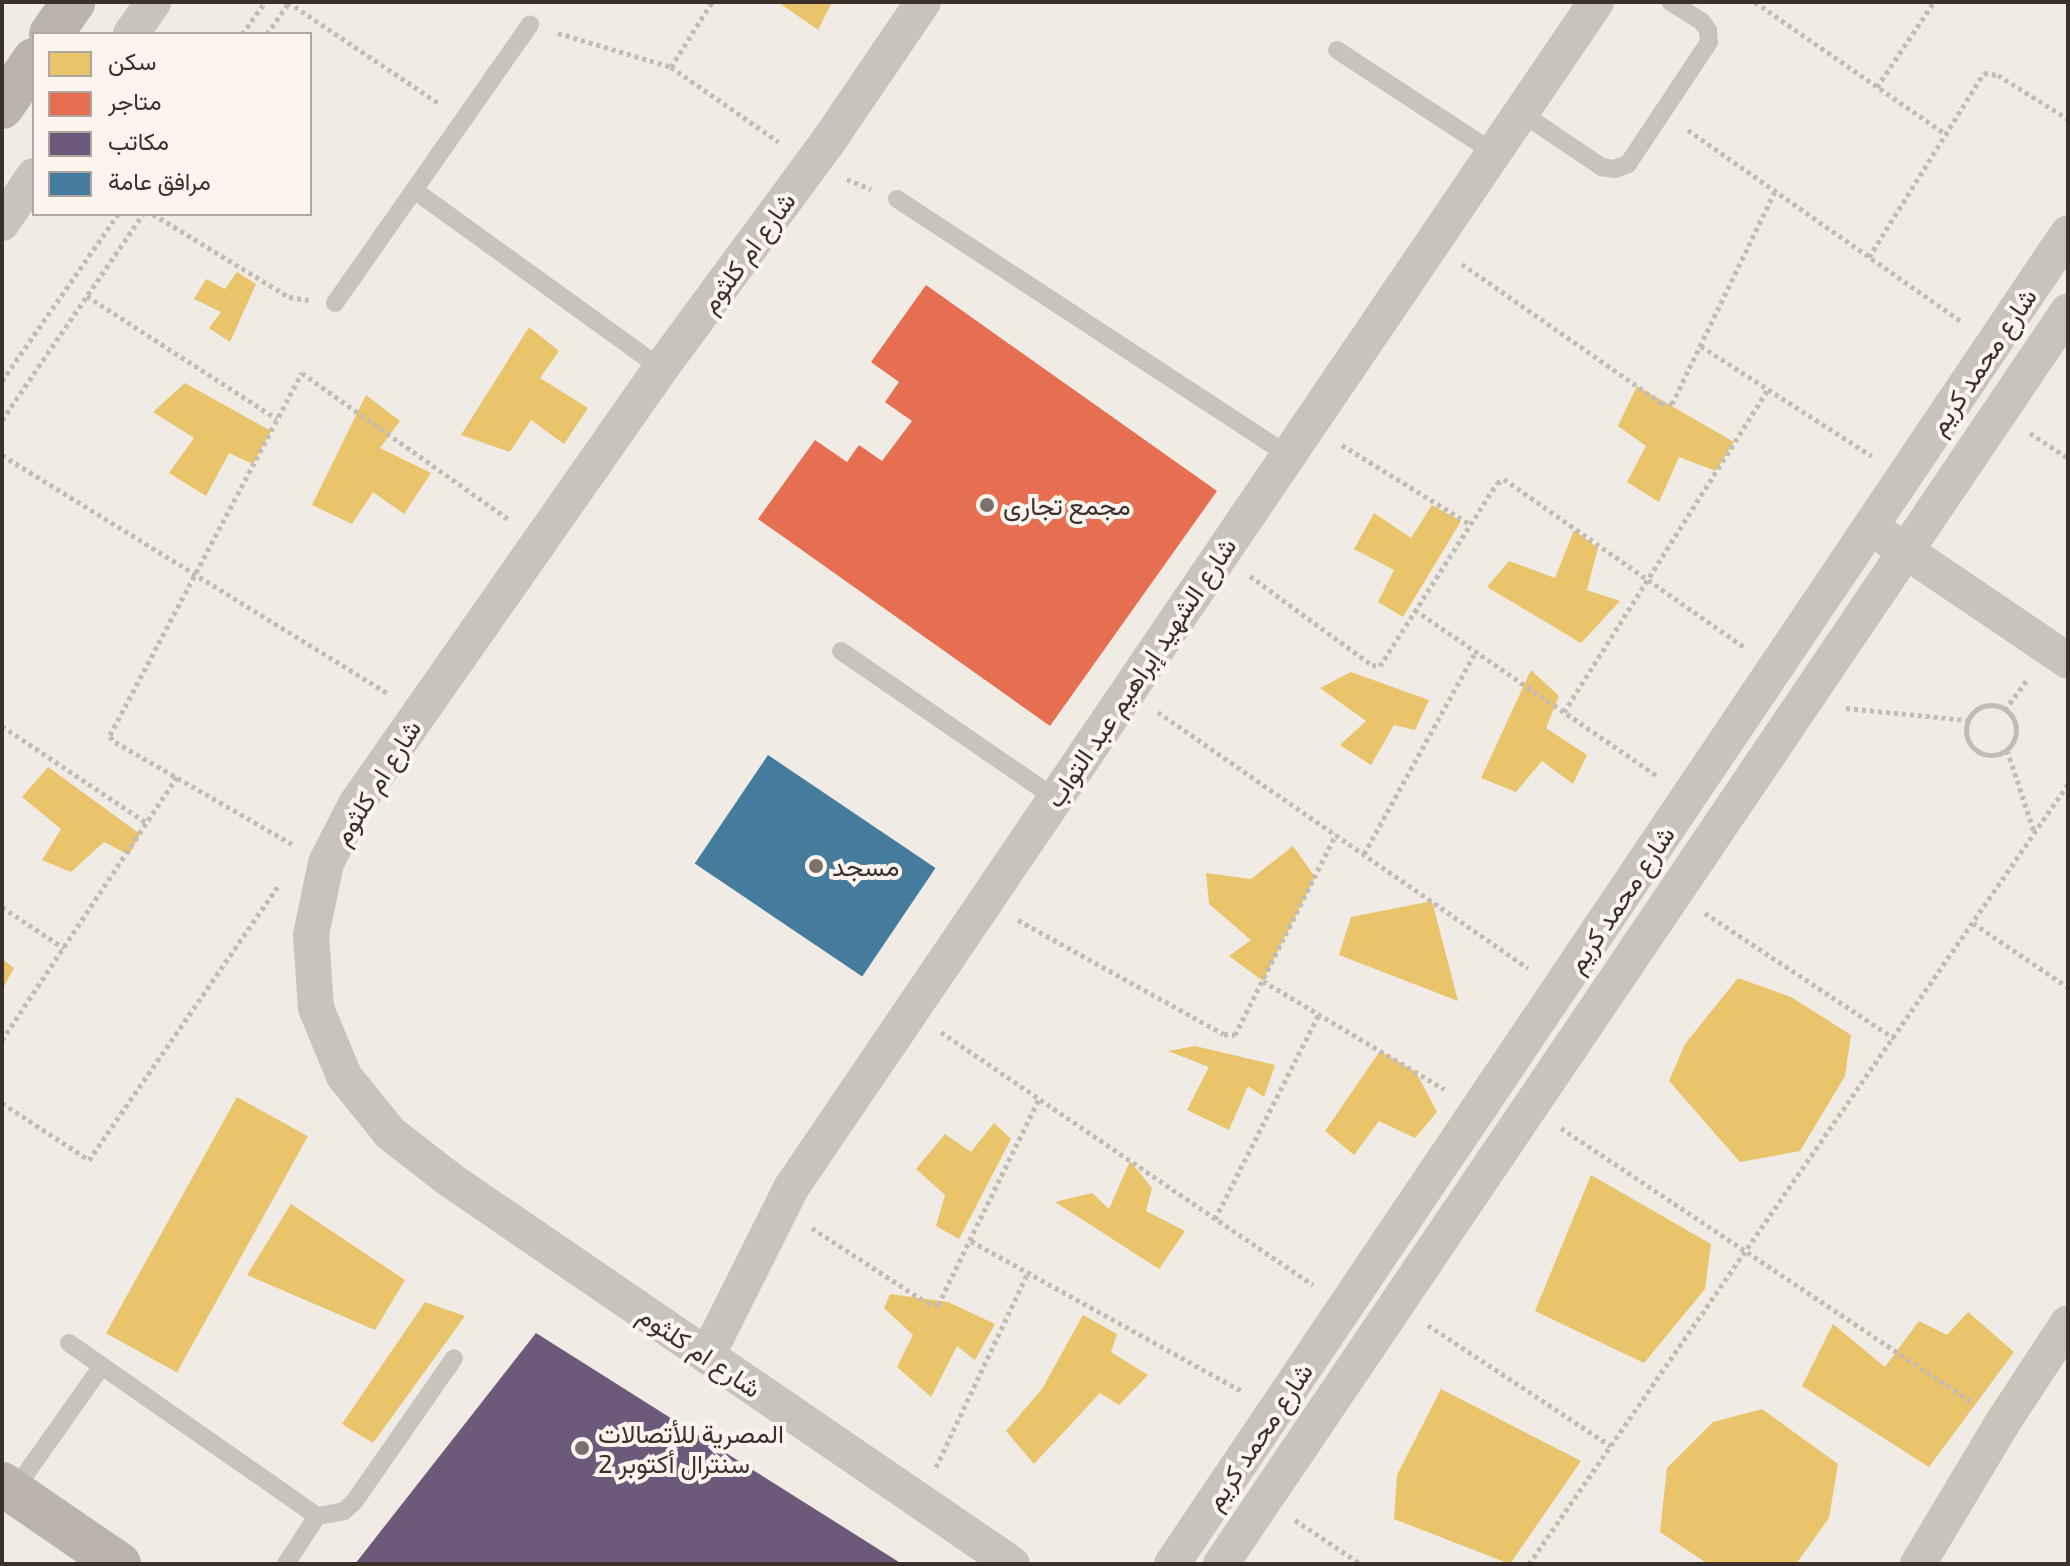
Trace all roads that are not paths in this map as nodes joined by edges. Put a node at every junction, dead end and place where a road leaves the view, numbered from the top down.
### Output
1 (73, 2) edge
2 (153, 2) edge
3 (923, 2) edge
4 (1596, 2) edge
5 (1671, 2) edge
6 (530, 25) road end
7 (52, 32) edge
8 (132, 32) edge
9 (1337, 50) dead end
10 (32, 63) edge
11 (2, 107) edge
12 (1520, 112) junction
13 (1493, 152) junction
14 (32, 179) edge
15 (414, 190) junction
16 (897, 199) road end
17 (2, 223) edge
18 (2068, 233) edge
19 (335, 303) road end
20 (2068, 311) edge
21 (661, 368) junction
22 (1288, 455) junction
23 (1870, 527) junction
24 (1906, 551) junction
25 (841, 651) dead end
26 (2068, 661) edge
27 (1055, 798) junction
28 (2068, 1323) edge
29 (69, 1343) dead end
30 (707, 1356) junction
31 (454, 1358) dead end
32 (102, 1366) junction
33 (8, 1488) edge
34 (317, 1516) junction
35 (119, 1564) edge
36 (286, 1564) edge
37 (1012, 1564) edge
38 (1172, 1564) edge
39 (1221, 1564) edge
40 (1918, 1564) edge

1 - 7 street
2 - 8 street
3 - 21 street, شارع ام كلثوم
4 - 12 street, شارع الشهيد إبراهيم عبد التواب
5 - 12 lane
6 - 15 lane
9 - 13 lane
10 - 11 street
12 - 13 street, شارع الشهيد إبراهيم عبد التواب
13 - 22 street, شارع الشهيد إبراهيم عبد التواب
14 - 17 street
15 - 19 lane
15 - 21 lane
16 - 22 lane
18 - 23 street, شارع محمد كريم
20 - 24 street, شارع محمد كريم
21 - 30 street, شارع ام كلثوم
22 - 27 street, شارع الشهيد إبراهيم عبد التواب
23 - 24 street
23 - 38 street, شارع محمد كريم
24 - 26 street
24 - 39 street, شارع محمد كريم
25 - 27 lane
27 - 30 street, شارع الشهيد إبراهيم عبد التواب
28 - 40 street
29 - 32 lane
30 - 37 street, شارع ام كلثوم
31 - 34 lane
32 - 33 lane
32 - 34 lane
33 - 35 street
34 - 36 lane

